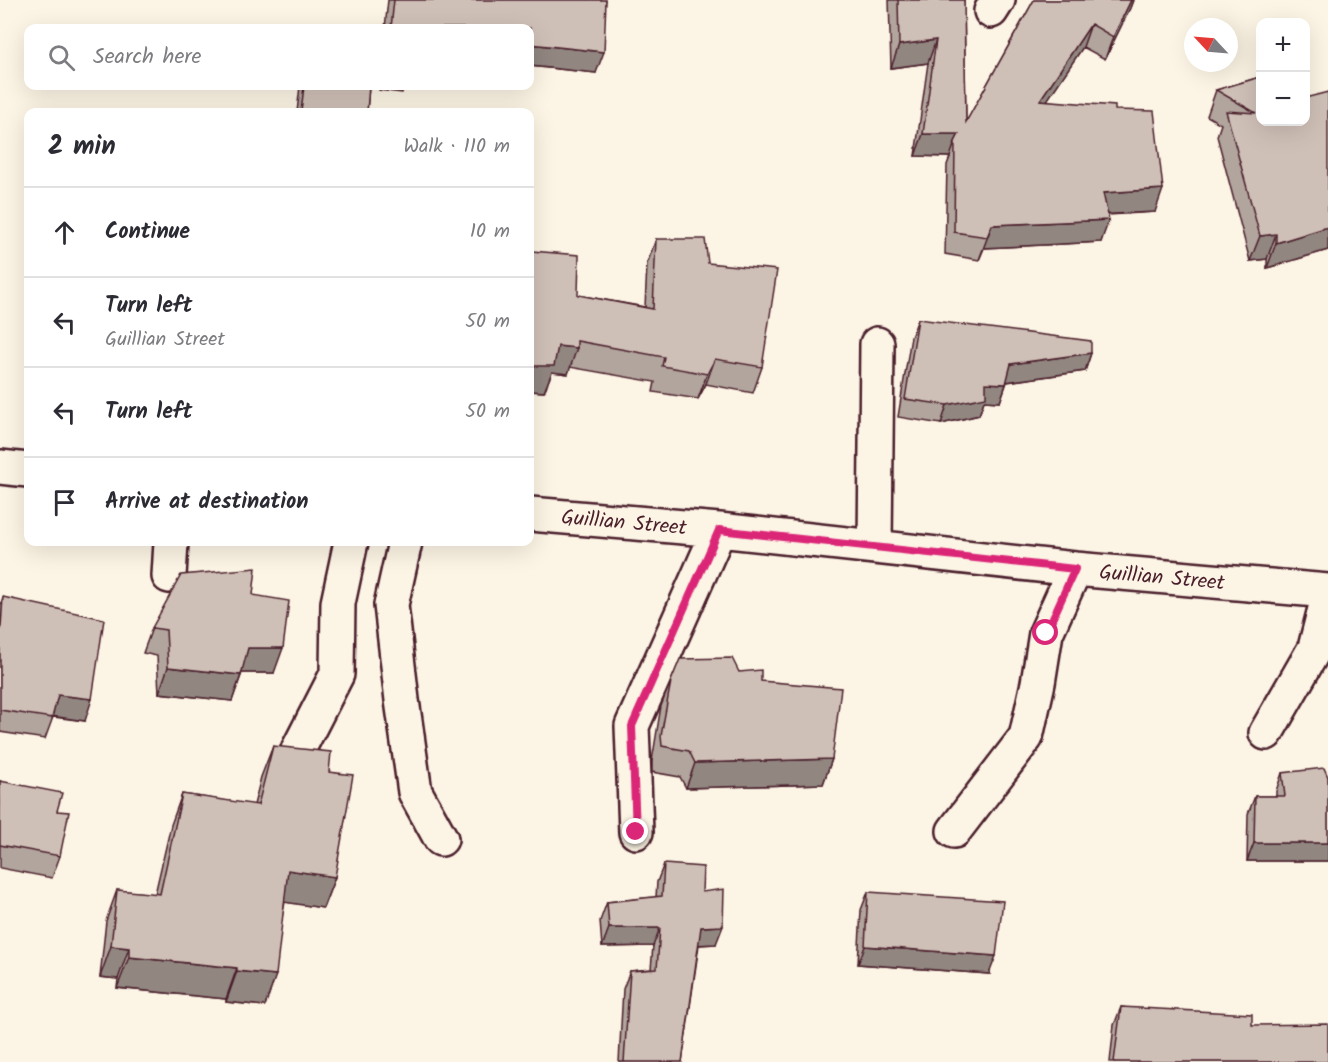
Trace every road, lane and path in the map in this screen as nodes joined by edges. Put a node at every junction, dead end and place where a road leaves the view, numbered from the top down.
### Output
1 (877, 344) dead end
2 (0, 467) edge
3 (24, 470) edge
4 (534, 514) edge
5 (719, 530) junction
6 (171, 546) edge
7 (350, 546) edge
8 (404, 546) edge
9 (874, 547) junction
10 (1075, 569) junction
11 (170, 576) dead end
12 (1328, 591) edge
13 (1328, 597) edge
14 (681, 614) junction
15 (680, 667) edge
16 (1266, 733) dead end
17 (298, 750) edge
18 (954, 831) dead end
19 (636, 832) dead end
20 (441, 838) dead end

1 - 9 street
2 - 3 street
4 - 5 street, Guillian Street
5 - 9 street, Guillian Street
5 - 14 street
6 - 11 street
7 - 17 street
8 - 20 street
9 - 10 street, Guillian Street
10 - 12 street, Guillian Street
10 - 18 street
13 - 16 street
14 - 15 street
14 - 19 street

